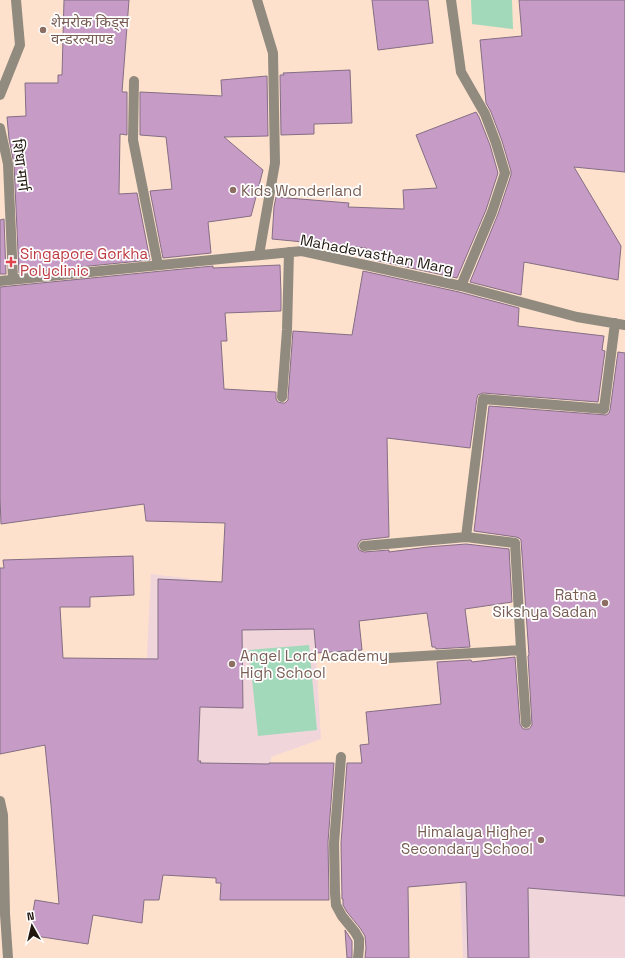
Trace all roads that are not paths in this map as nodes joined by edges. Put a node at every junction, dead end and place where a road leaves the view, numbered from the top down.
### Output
1 (16, 0) edge
2 (256, 0) edge
3 (451, 0) edge
4 (134, 81) dead end
5 (0, 95) edge
6 (0, 128) edge
7 (290, 252) junction
8 (259, 256) junction
9 (158, 265) junction
10 (13, 279) junction
11 (0, 281) edge
12 (460, 286) junction
13 (620, 324) edge
14 (282, 397) dead end
15 (466, 537) junction
16 (364, 546) dead end
17 (521, 650) junction
18 (389, 658) dead end
19 (526, 723) dead end
20 (341, 757) dead end
21 (0, 801) edge
22 (2, 914) edge
23 (8, 958) edge
24 (358, 958) edge

1 - 5 street
2 - 8 street
3 - 12 street
4 - 9 street
6 - 10 street, शिधा मार्ग
7 - 8 street, Mahadevasthan Marg
7 - 12 street, Mahadevasthan Marg
7 - 14 street
8 - 9 street, Mahadevasthan Marg
9 - 10 street, Mahadevasthan Marg
10 - 11 street, Mahadevasthan Marg
12 - 13 street, Mahadevasthan Marg
13 - 15 street
15 - 16 street
15 - 17 street
17 - 18 street
17 - 19 street
20 - 24 street
21 - 22 street
22 - 23 street

